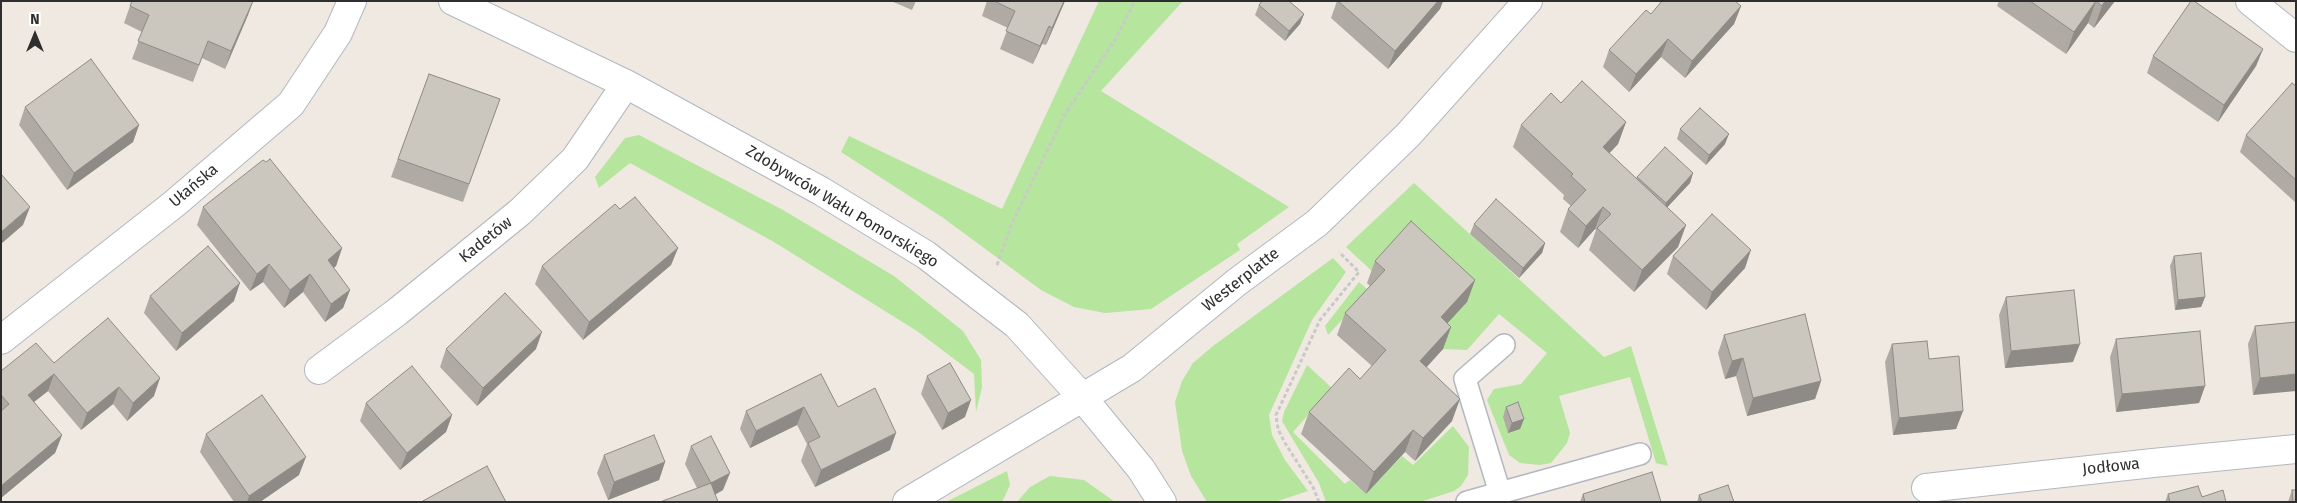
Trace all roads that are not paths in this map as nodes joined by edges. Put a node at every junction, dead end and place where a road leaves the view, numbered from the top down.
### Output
1 (352, 1) edge
2 (453, 1) edge
3 (1528, 1) edge
4 (2250, 1) edge
5 (2296, 38) edge
6 (626, 84) junction
7 (1, 340) edge
8 (1504, 345) dead end
9 (319, 370) dead end
10 (1082, 397) junction
11 (2296, 450) edge
12 (1640, 454) dead end
13 (1926, 488) dead end
14 (1500, 493) junction
15 (907, 502) edge
16 (1162, 502) edge
17 (1467, 502) edge

1 - 7 street, Ułańska
2 - 6 street, Zdobywców Wału Pomorskiego
3 - 10 street, Westerplatte
4 - 5 street
6 - 9 street, Kadetów
6 - 10 street, Zdobywców Wału Pomorskiego
8 - 14 lane
10 - 15 street, Westerplatte
10 - 16 street, Zdobywców Wału Pomorskiego
11 - 13 street, Jodłowa
12 - 14 lane
14 - 17 lane

